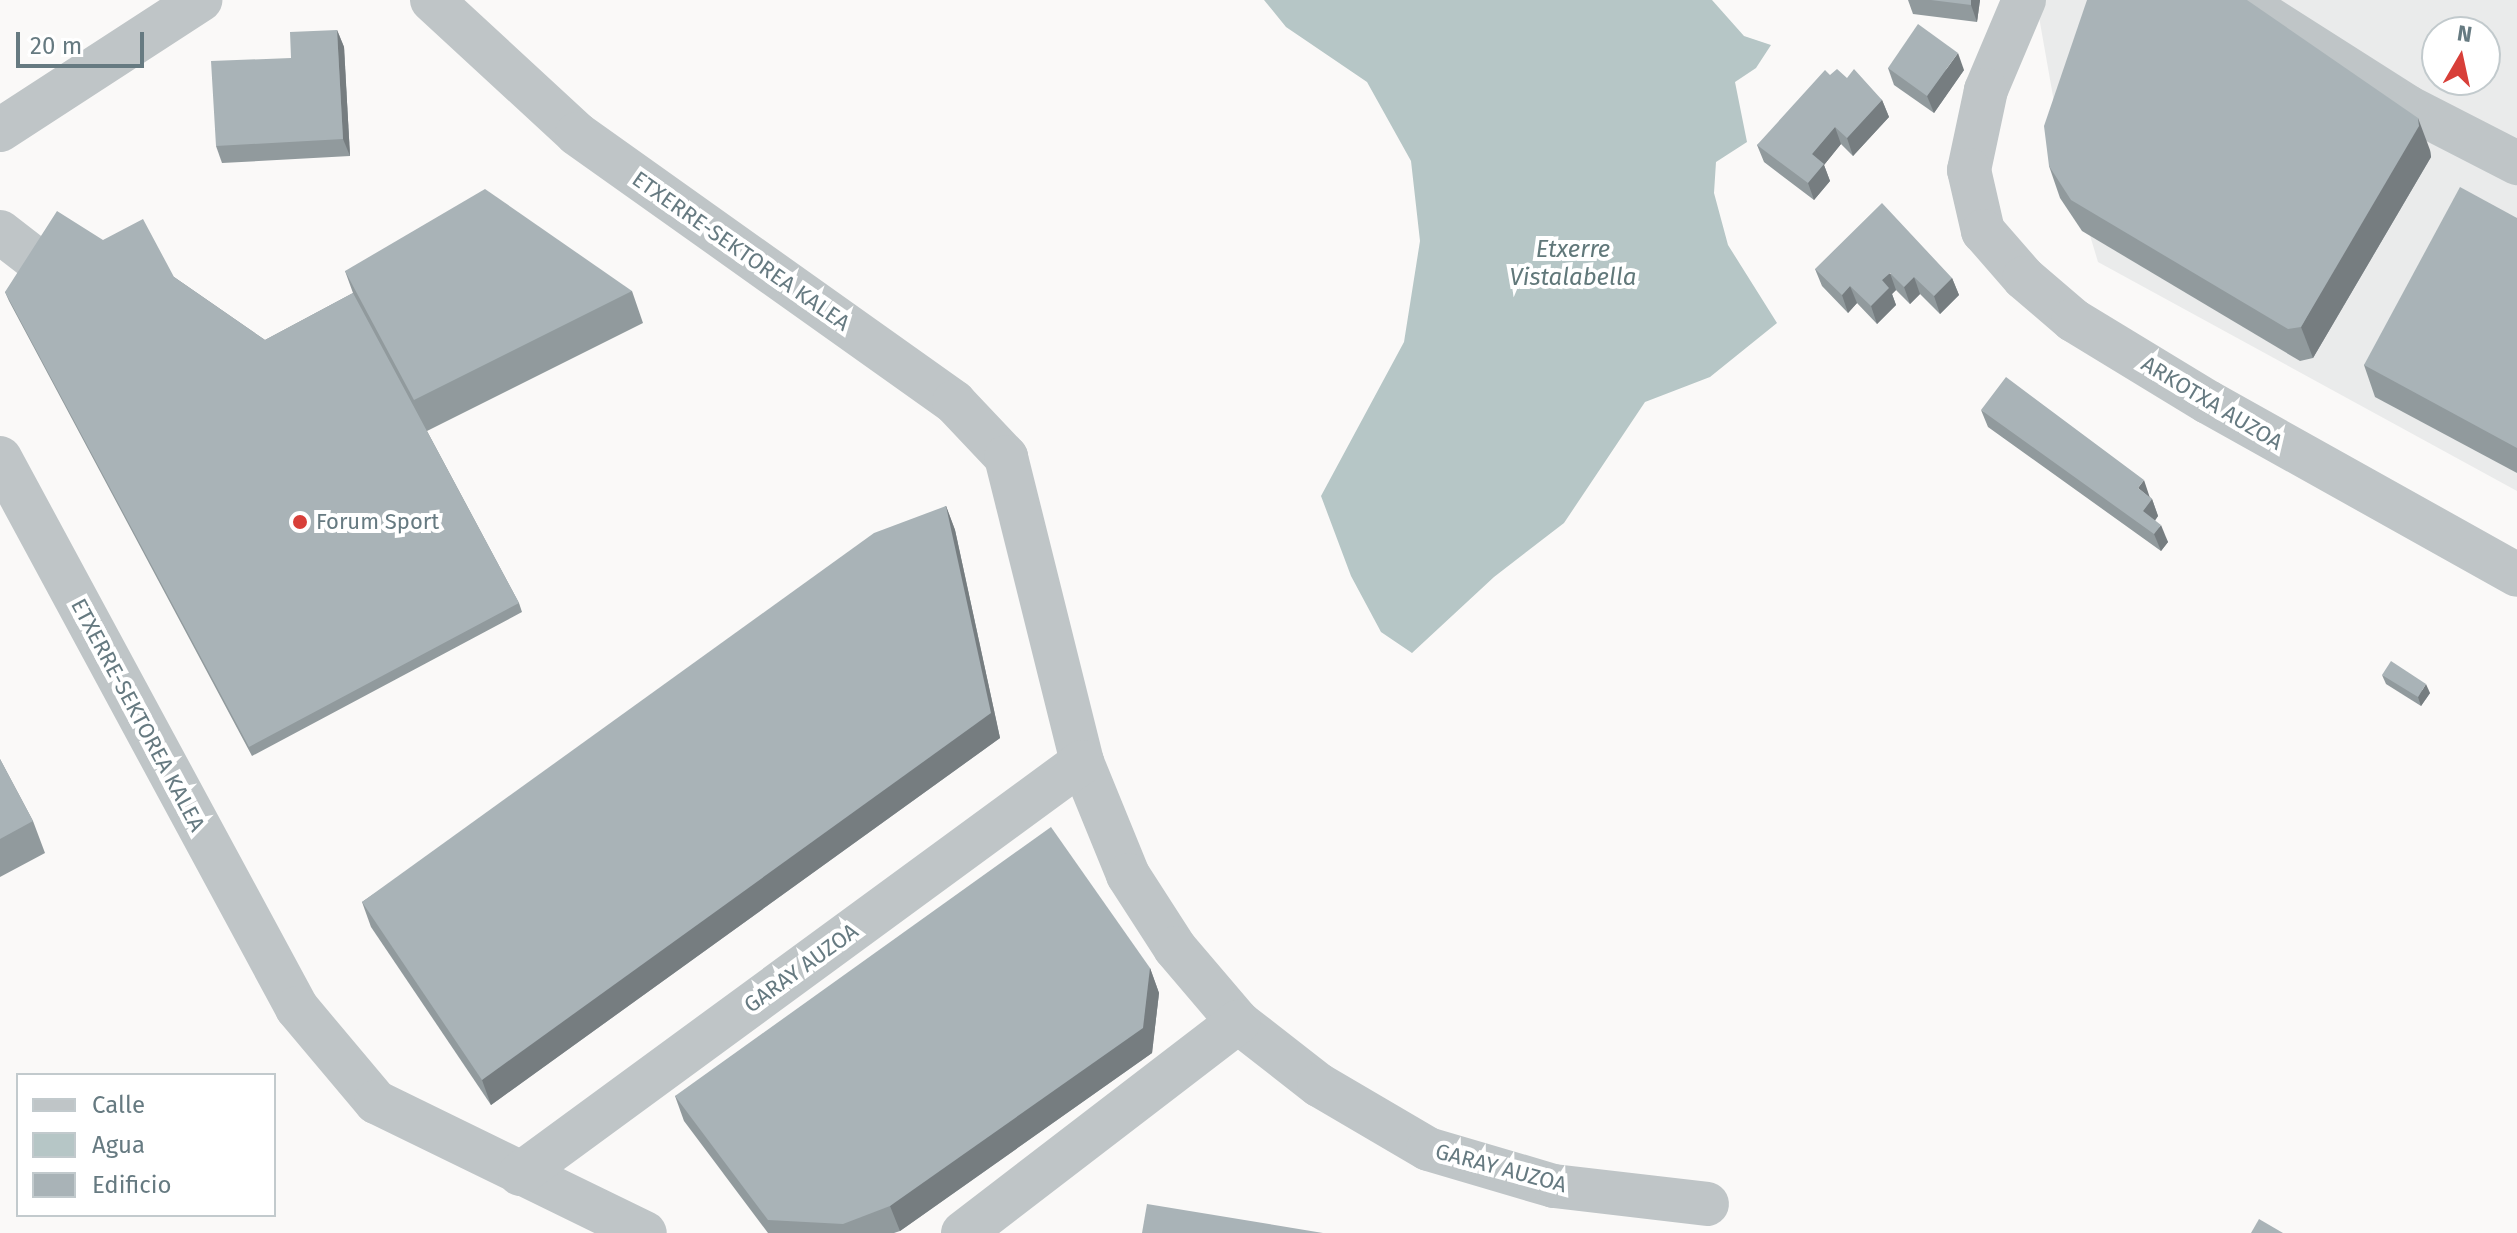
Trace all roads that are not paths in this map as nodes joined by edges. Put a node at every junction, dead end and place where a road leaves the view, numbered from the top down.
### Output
1 (200, 0) edge
2 (432, 0) edge
3 (2024, 0) edge
4 (2240, 0) edge
5 (0, 130) edge
6 (2517, 163) edge
7 (0, 232) edge
8 (35, 259) edge
9 (0, 458) edge
10 (1021, 517) joint
11 (2517, 575) edge
12 (1082, 762) junction
13 (1238, 1022) junction
14 (520, 1174) junction
15 (1707, 1204) dead end
16 (645, 1233) edge
17 (963, 1233) edge

1 - 5 street
2 - 10 street, ETXERRE-SEKTOREA KALEA
3 - 11 street, ARKOTXA AUZOA
4 - 6 street
7 - 8 street
9 - 14 street, ETXERRE-SEKTOREA KALEA
10 - 12 street, GARAY AUZOA
12 - 13 street, GARAY AUZOA
12 - 14 street, GARAY AUZOA
13 - 15 street, GARAY AUZOA
13 - 17 street
14 - 16 street

